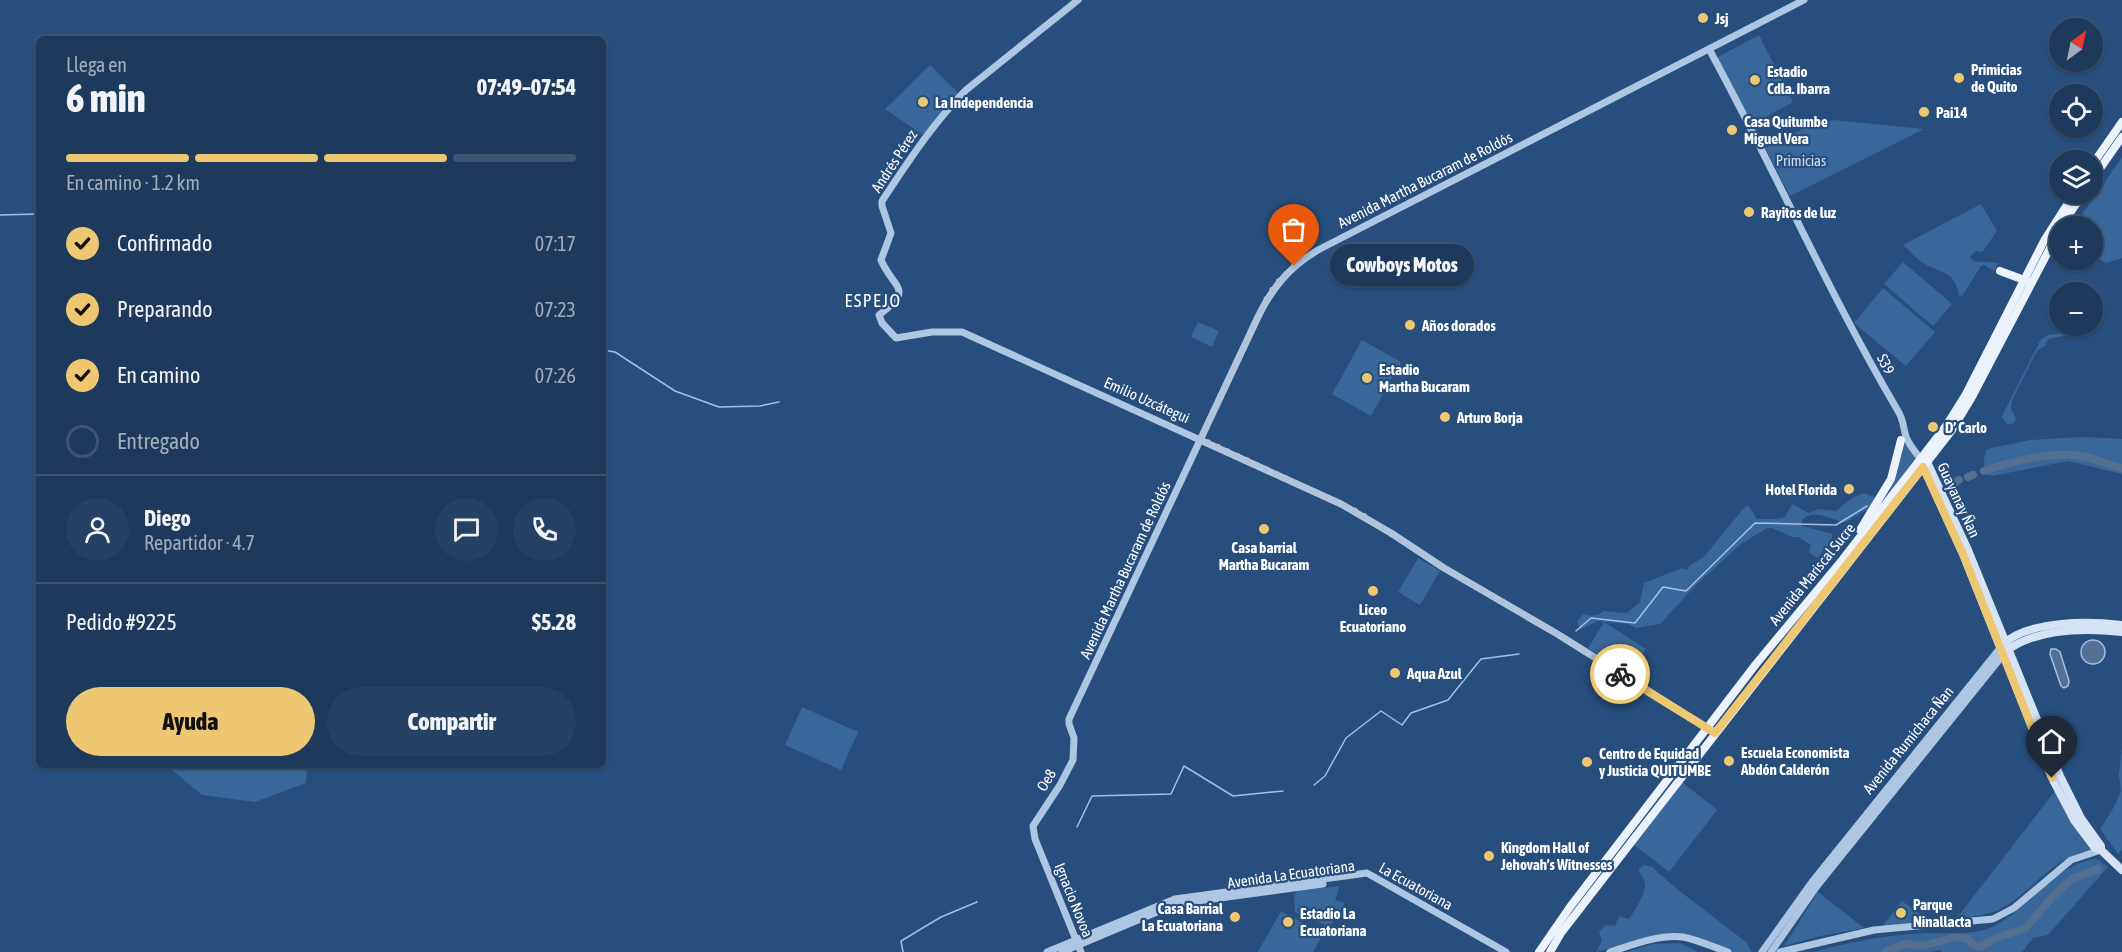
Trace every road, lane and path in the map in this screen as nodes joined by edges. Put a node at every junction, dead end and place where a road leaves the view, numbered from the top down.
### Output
1 (1078, 0) edge
2 (1804, 0) edge
3 (1709, 49) junction
4 (2122, 122) edge
5 (2122, 137) edge
6 (2102, 150) edge
7 (2103, 164) edge
8 (2068, 204) edge
9 (2049, 246) edge
10 (2000, 271) dead end
11 (2027, 281) junction
12 (896, 338) joint
13 (1201, 439) junction
14 (1901, 440) dead end
15 (1924, 463) junction
16 (1875, 519) junction
17 (2122, 625) edge
18 (2122, 632) edge
19 (2004, 648) junction
20 (1071, 730) joint
21 (1711, 731) junction
22 (1035, 841) joint
23 (2101, 850) junction
24 (2122, 870) edge
25 (1078, 946) edge
26 (1496, 949) edge
27 (1047, 952) edge
28 (1062, 952) edge
29 (1506, 952) edge
30 (1539, 952) edge
31 (1550, 952) edge
32 (1610, 952) edge
33 (1728, 952) edge
34 (1762, 952) edge
35 (1771, 952) edge
36 (1780, 952) edge

1 - 12 street, Andrés Pérez
2 - 3 street, Avenida Martha Bucaram de Roldós
3 - 13 street, Avenida Martha Bucaram de Roldós
3 - 15 street, S39
4 - 6 main road
5 - 7 main road
8 - 11 main road, Avenida Mariscal Sucre
9 - 11 main road, Avenida Mariscal Sucre
10 - 11 main road
11 - 15 main road, Avenida Mariscal Sucre
12 - 13 street, Emilio Uzcátegui
13 - 20 street, Avenida Martha Bucaram de Roldós
13 - 21 street, Emilio Uzcátegui
14 - 16 main road
15 - 16 main road, Avenida Mariscal Sucre
15 - 19 main road, Guayanay Ñan
16 - 21 main road, Avenida Mariscal Sucre
16 - 21 main road, Avenida Mariscal Sucre
17 - 19 main road, Avenida Rumichaca Ñan
18 - 19 main road, Avenida Rumichaca Ñan
19 - 23 main road, Guayanay Ñan
19 - 34 street, Avenida Rumichaca Ñan
19 - 35 street, Avenida Rumichaca Ñan
20 - 22 street, Oe8
21 - 30 main road, Avenida Mariscal Sucre
21 - 31 main road, Avenida Mariscal Sucre
22 - 25 street, Ignacio Novoa
23 - 24 main road, Guayanay Ñan
23 - 36 street
25 - 26 street, Avenida La Ecuatoriana
25 - 27 street
25 - 28 street
26 - 29 street, Avenida La Ecuatoriana
32 - 33 street

